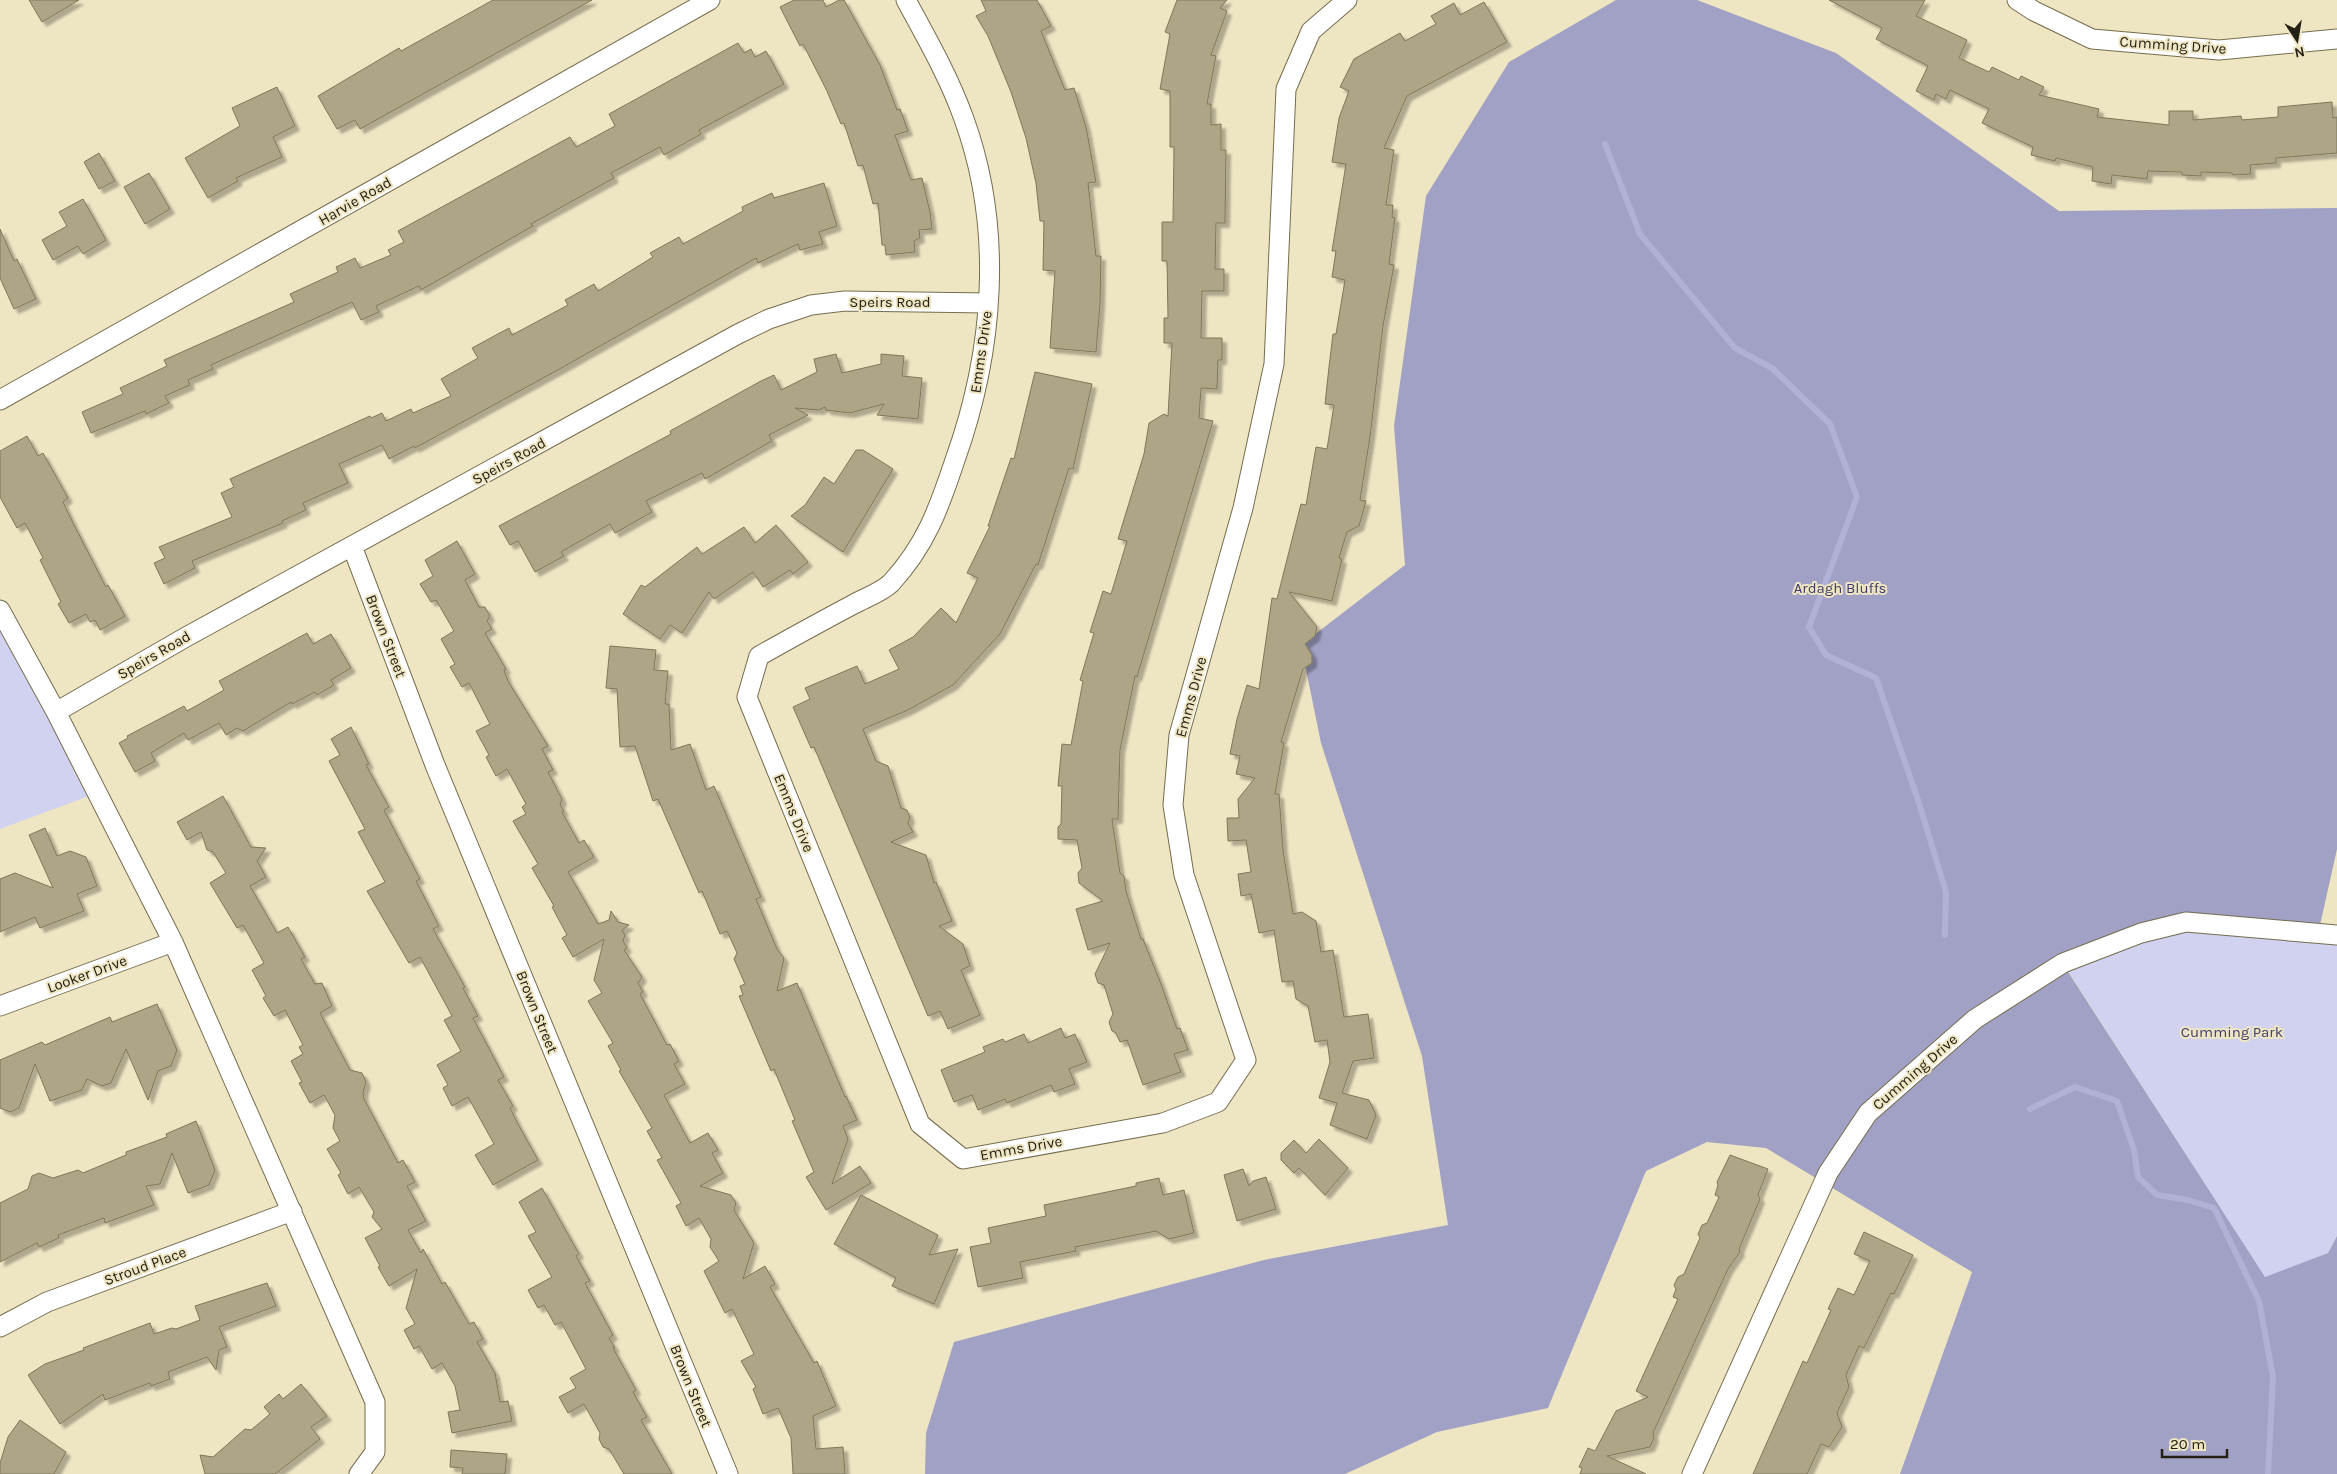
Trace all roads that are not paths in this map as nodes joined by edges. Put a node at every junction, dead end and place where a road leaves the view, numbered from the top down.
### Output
1 (710, 0) edge
2 (906, 0) edge
3 (1347, 0) edge
4 (2017, 0) edge
5 (2337, 39) edge
6 (988, 303) junction
7 (0, 400) edge
8 (352, 546) junction
9 (0, 610) edge
10 (56, 712) junction
11 (2337, 935) edge
12 (173, 942) junction
13 (0, 1006) edge
14 (292, 1212) junction
15 (0, 1326) edge
16 (359, 1474) edge
17 (728, 1474) edge
18 (1692, 1474) edge

1 - 7 street, Harvie Road
2 - 6 street, Emms Drive
3 - 6 street, Emms Drive
4 - 5 street, Cumming Drive
6 - 8 street, Speirs Road
8 - 10 street, Speirs Road
8 - 17 street, Brown Street
9 - 10 street
10 - 12 street
11 - 18 street, Cumming Drive
12 - 13 street, Looker Drive
12 - 14 street
14 - 15 street, Stroud Place
14 - 16 street

